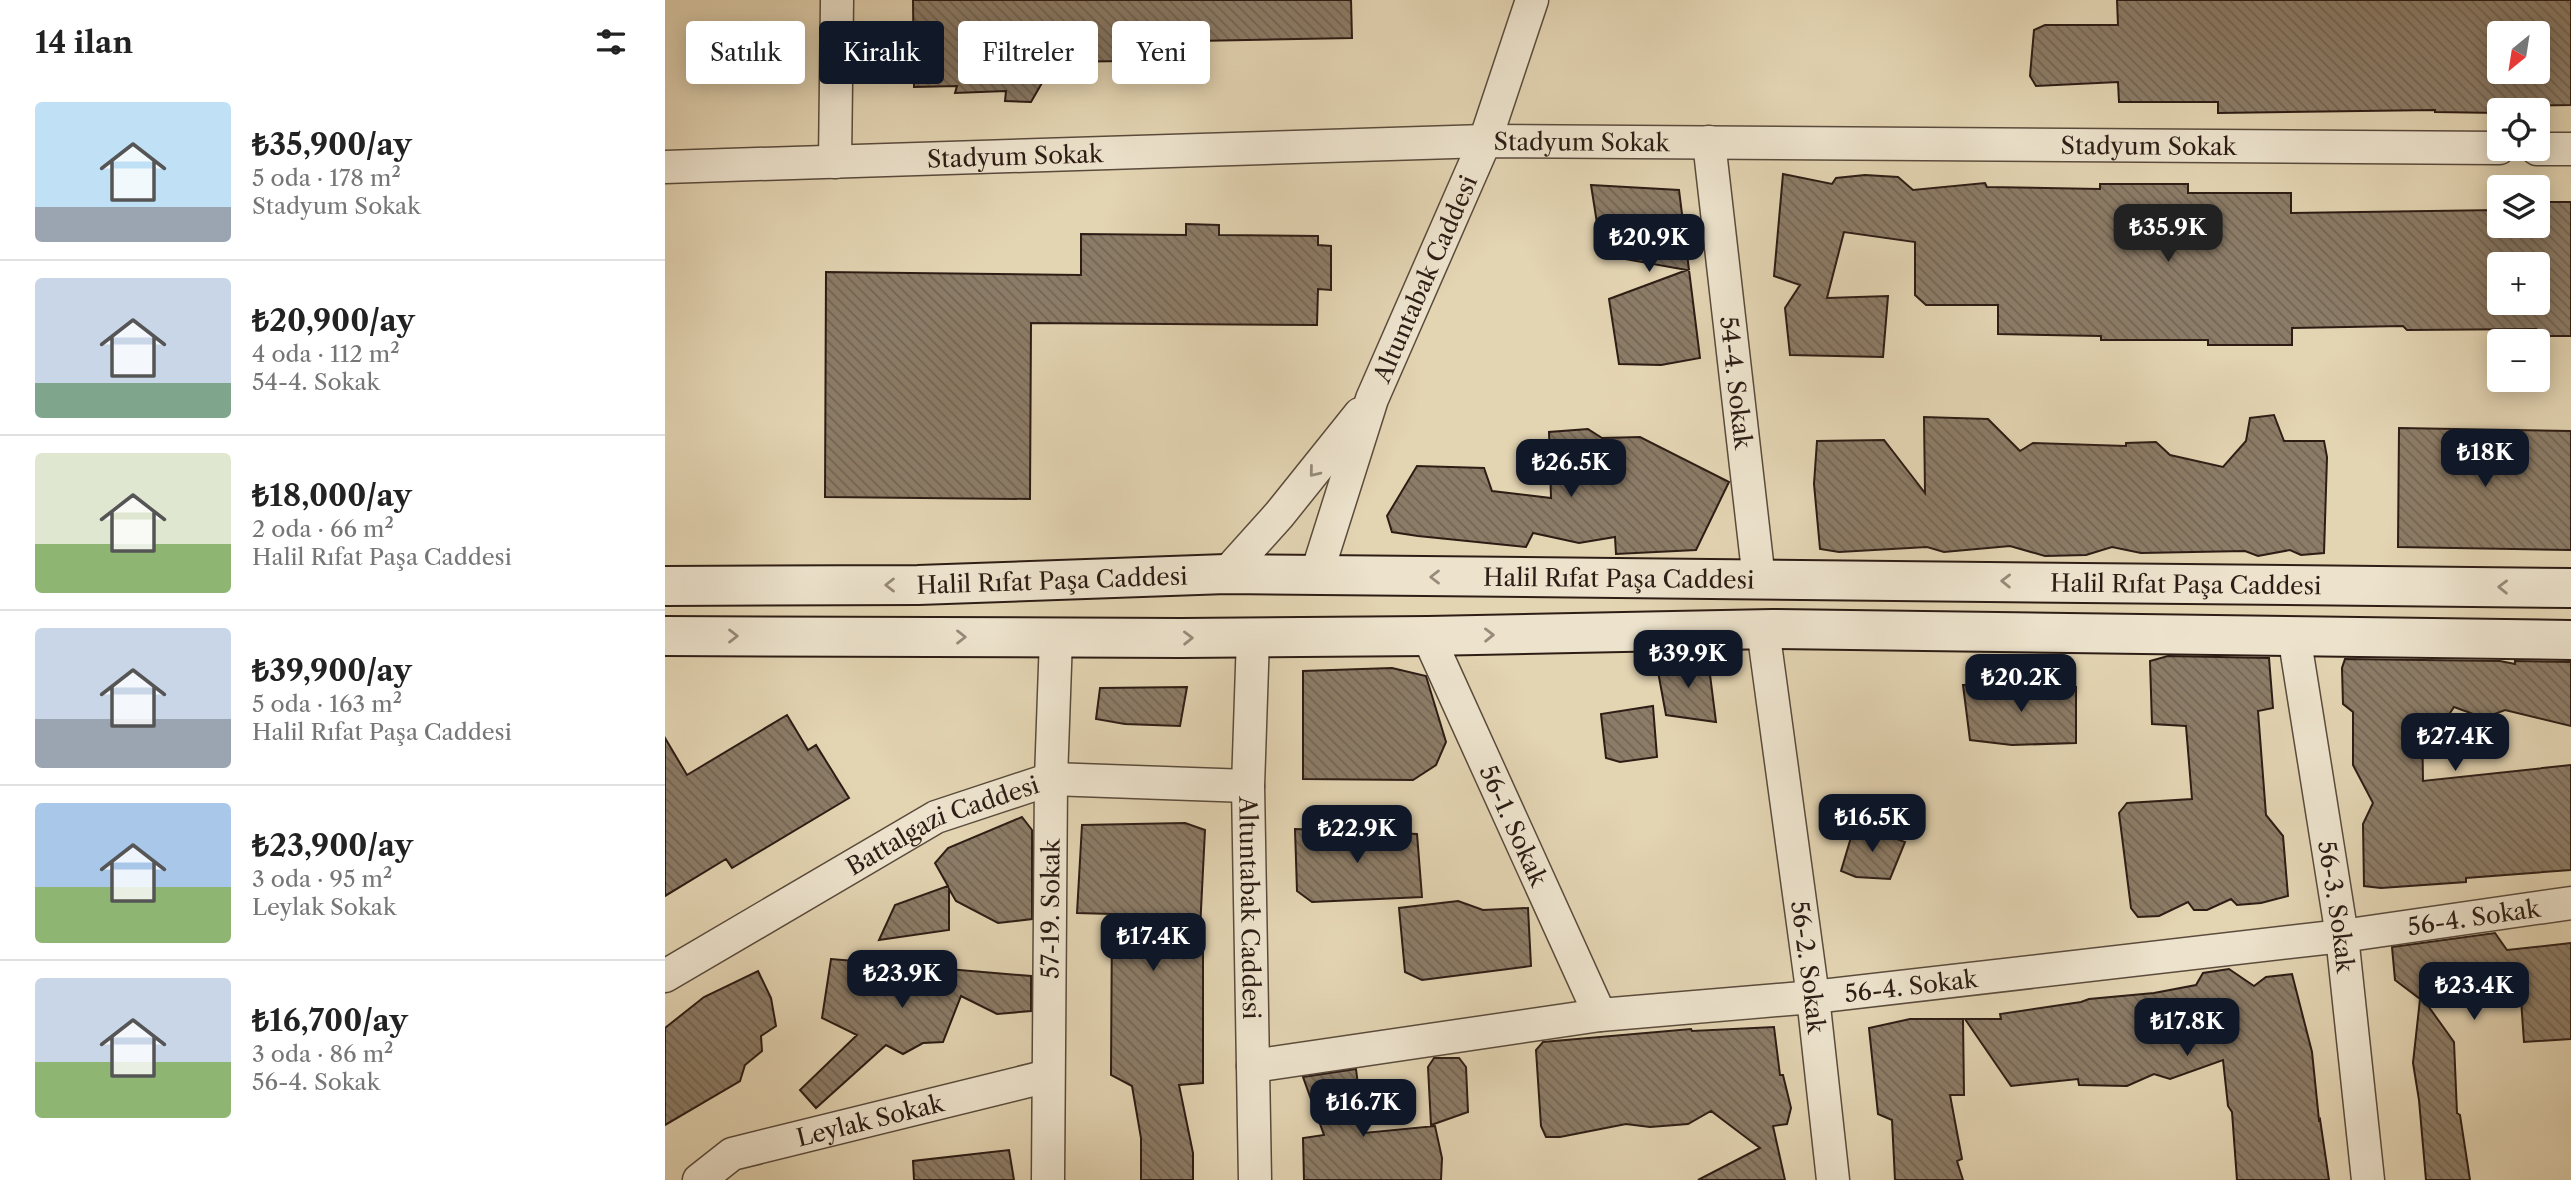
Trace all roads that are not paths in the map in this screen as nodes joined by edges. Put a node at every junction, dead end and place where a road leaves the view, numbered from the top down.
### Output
1 (837, 0) edge
2 (1532, 0) edge
3 (1485, 141) junction
4 (1709, 142) junction
5 (2487, 148) edge
6 (2550, 149) edge
7 (2571, 149) edge
8 (835, 162) junction
9 (665, 167) edge
10 (1372, 399) junction
11 (1226, 574) junction
12 (1316, 576) junction
13 (1759, 580) junction
14 (665, 586) edge
15 (2571, 588) edge
16 (1763, 629) junction
17 (2294, 635) junction
18 (665, 636) edge
19 (1252, 636) junction
20 (1428, 636) junction
21 (1056, 638) junction
22 (2571, 640) edge
23 (1051, 779) junction
24 (1248, 786) junction
25 (2571, 903) edge
26 (2342, 936) junction
27 (665, 976) edge
28 (1813, 997) junction
29 (1600, 1015) junction
30 (1253, 1066) junction
31 (1048, 1076) junction
32 (736, 1167) edge
33 (699, 1180) edge
34 (1048, 1180) edge
35 (1255, 1180) edge
36 (1833, 1180) edge
37 (2368, 1180) edge

1 - 8 street
2 - 3 street, Altuntabak Caddesi
3 - 4 street, Stadyum Sokak
3 - 8 street, Stadyum Sokak
3 - 10 street, Altuntabak Caddesi
4 - 5 street, Stadyum Sokak
4 - 13 street, 54-4. Sokak
6 - 7 street
8 - 9 street, Stadyum Sokak
10 -> 11 street, Altuntabak Caddesi
10 - 12 street, Altuntabak Caddesi
11 - 12 main road, Halil Rıfat Paşa Caddesi
11 -> 14 main road, Halil Rıfat Paşa Caddesi
13 -> 12 main road, Halil Rıfat Paşa Caddesi
15 -> 13 main road, Halil Rıfat Paşa Caddesi
16 - 17 main road, Halil Rıfat Paşa Caddesi
20 -> 16 main road, Halil Rıfat Paşa Caddesi
16 - 28 street, 56-2. Sokak
17 - 22 main road, Halil Rıfat Paşa Caddesi
17 - 26 street, 56-3. Sokak
18 -> 21 main road, Halil Rıfat Paşa Caddesi
19 - 20 main road, Halil Rıfat Paşa Caddesi
21 -> 19 main road, Halil Rıfat Paşa Caddesi
19 - 24 street, Altuntabak Caddesi
20 - 29 street, 56-1. Sokak
21 - 23 street, 57-19. Sokak
23 - 24 street, Battalgazi Caddesi
23 - 27 street, Battalgazi Caddesi
23 - 31 street, 57-19. Sokak
24 - 30 street, Altuntabak Caddesi
25 - 26 street, 56-4. Sokak
26 - 28 street, 56-4. Sokak
26 - 37 street, 56-3. Sokak
28 - 29 street, 56-4. Sokak
28 - 36 street, 56-2. Sokak
29 - 30 street, 56-4. Sokak
30 - 35 street, Altuntabak Caddesi
31 - 32 street, Leylak Sokak
31 - 34 street, 57-19. Sokak
32 - 33 street, Leylak Sokak

